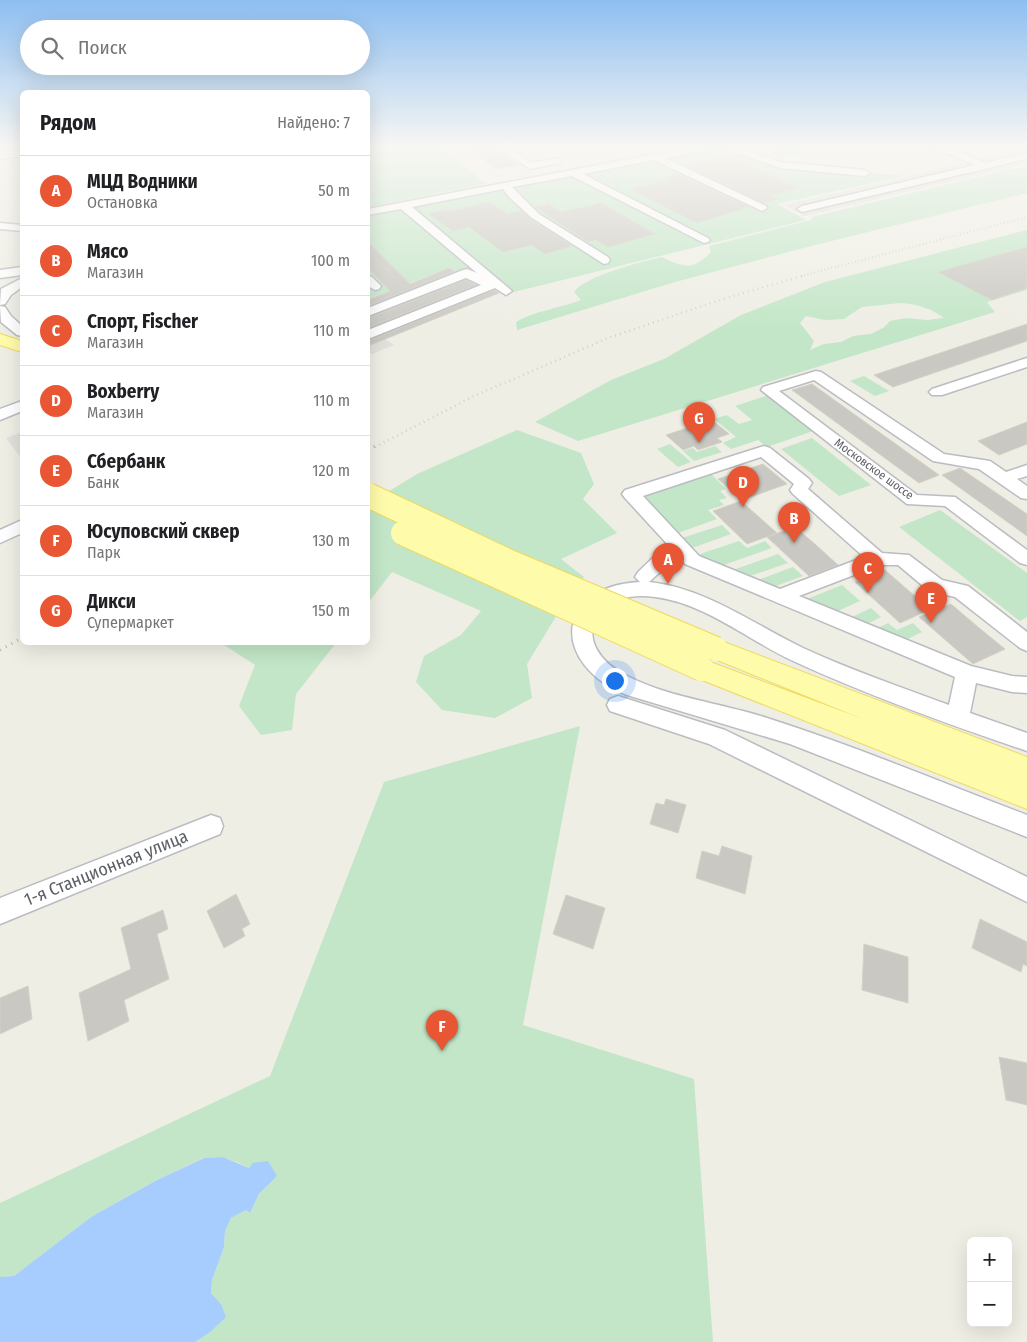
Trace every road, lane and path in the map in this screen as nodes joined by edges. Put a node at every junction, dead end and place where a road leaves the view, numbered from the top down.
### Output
1 (390, 208) edge
2 (406, 208) edge
3 (524, 208) edge
4 (641, 208) edge
5 (808, 208) edge
6 (802, 209) dead end
7 (370, 212) edge
8 (0, 226) edge
9 (20, 228) edge
10 (704, 240) dead end
11 (604, 260) dead end
12 (20, 271) edge
13 (0, 274) edge
14 (20, 283) edge
15 (506, 291) dead end
16 (0, 301) edge
17 (0, 310) edge
18 (370, 311) edge
19 (0, 326) edge
20 (20, 330) edge
21 (20, 331) edge
22 (370, 334) edge
23 (0, 339) edge
24 (20, 346) edge
25 (1027, 362) edge
26 (937, 392) dead end
27 (20, 407) edge
28 (0, 415) edge
29 (1027, 470) edge
30 (1005, 478) junction
31 (1027, 494) edge
32 (370, 496) edge
33 (370, 517) edge
34 (20, 527) edge
35 (0, 536) edge
36 (682, 548) junction
37 (878, 559) junction
38 (1027, 559) edge
39 (645, 577) dead end
40 (780, 596) junction
41 (1027, 643) edge
42 (709, 659) junction
43 (967, 673) junction
44 (1027, 685) edge
45 (618, 705) dead end
46 (958, 717) junction
47 (1027, 742) edge
48 (1027, 770) edge
49 (1027, 796) edge
50 (211, 826) dead end
51 (1027, 826) edge
52 (1027, 890) edge
53 (0, 911) edge

1 - 7 street
2 - 15 street
3 - 11 street
4 - 10 street
5 - 6 lane
8 - 9 street
12 - 13 street
14 - 16 street
17 - 20 street
18 - 22 street
19 - 21 main road
23 - 24 main road
25 - 26 street
27 - 28 street
29 - 30 street
30 - 31 street
30 - 38 street, Московское шоссе
32 - 42 main road, bridge
33 - 42 main road, bridge
34 - 35 street
36 - 37 street
36 - 39 street
36 - 40 street
37 - 40 street
37 - 41 street
40 - 43 street
42 - 48 main road
42 - 49 main road
43 - 44 street
43 - 46 street
45 - 52 street
46 - 47 street
46 - 51 street
50 - 53 street, 1-я Станционная улица

